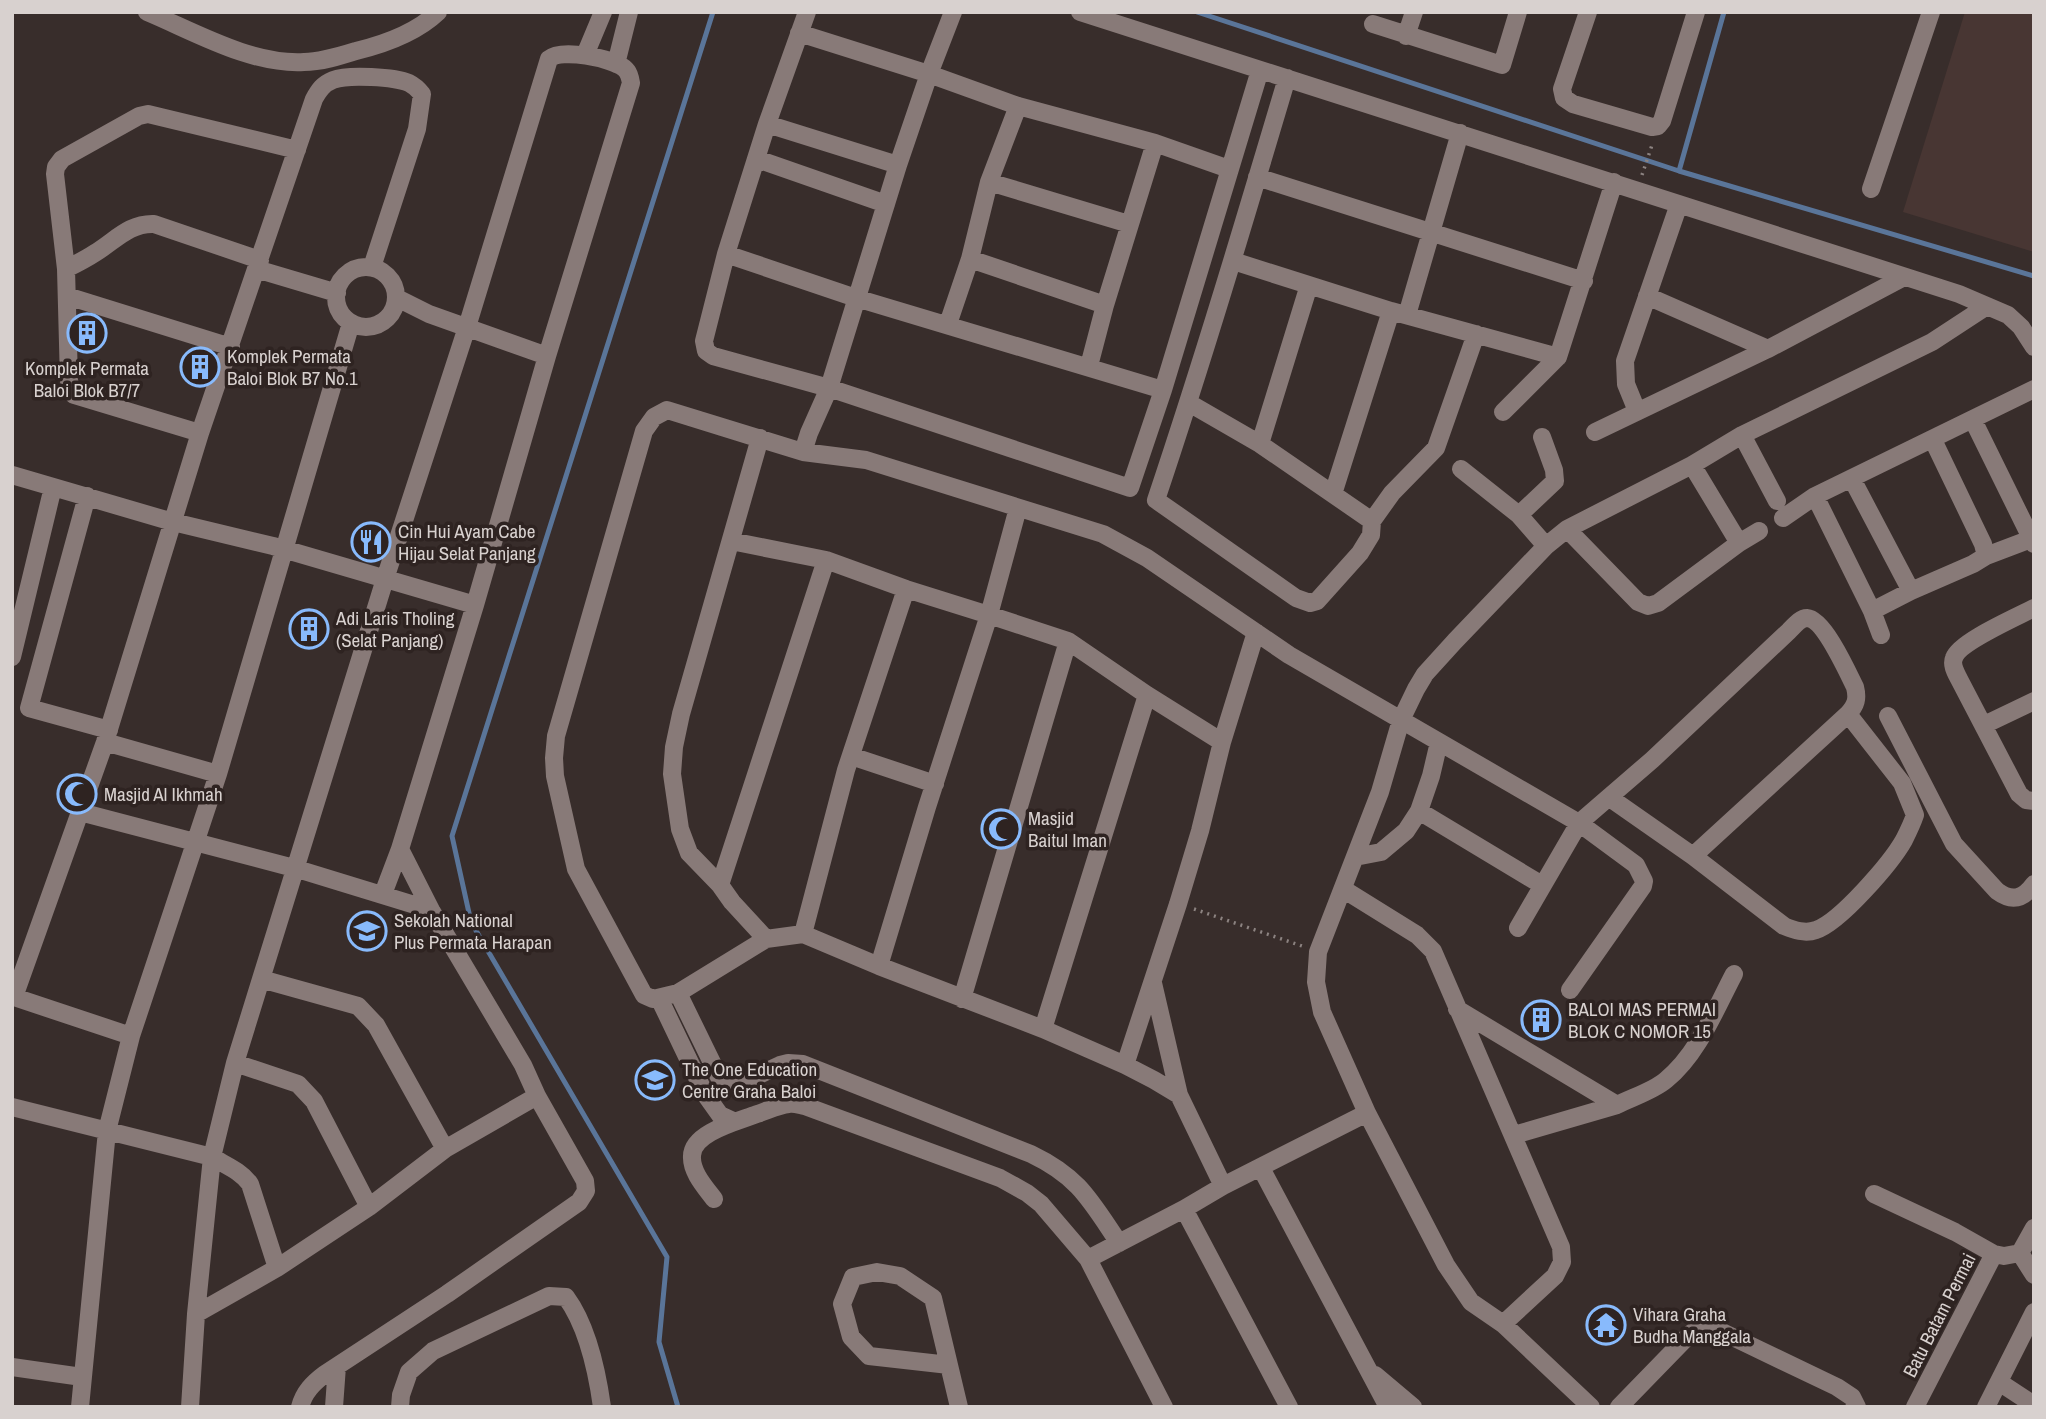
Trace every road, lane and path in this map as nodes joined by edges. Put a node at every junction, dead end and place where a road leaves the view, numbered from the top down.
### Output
1 (147, 12) edge
2 (438, 12) edge
3 (603, 12) edge
4 (629, 12) edge
5 (807, 12) edge
6 (953, 12) edge
7 (1080, 12) edge
8 (1414, 12) edge
9 (1518, 12) edge
10 (1588, 12) edge
11 (1696, 12) edge
12 (1931, 12) edge
13 (1373, 24) dead end
14 (799, 33) junction
15 (1406, 36) junction
16 (585, 55) junction
17 (616, 64) junction
18 (1260, 70) junction
19 (929, 74) junction
20 (1287, 78) junction
21 (1018, 106) junction
22 (768, 124) junction
23 (1460, 133) junction
24 (1654, 140) dead end
25 (1155, 143) junction
26 (297, 150) junction
27 (757, 159) junction
28 (898, 165) junction
29 (1229, 169) junction
30 (1643, 172) dead end
31 (1257, 177) junction
32 (989, 182) junction
33 (1614, 183) junction
34 (1871, 189) dead end
35 (886, 204) junction
36 (1679, 204) junction
37 (1129, 225) junction
38 (1433, 231) junction
39 (726, 254) junction
40 (970, 259) junction
41 (1233, 261) junction
42 (258, 265) junction
43 (372, 267) junction
44 (66, 269) junction
45 (1904, 277) junction
46 (1584, 281) junction
47 (1309, 285) junction
48 (337, 293) junction
49 (67, 296) junction
50 (1647, 296) junction
51 (397, 298) junction
52 (856, 298) junction
53 (1105, 305) junction
54 (1987, 306) junction
55 (1399, 313) junction
56 (351, 323) junction
57 (948, 324) junction
58 (467, 327) junction
59 (1476, 334) junction
60 (231, 347) junction
61 (2034, 347) edge
62 (1768, 349) junction
63 (547, 356) junction
64 (1558, 357) junction
65 (1089, 366) junction
66 (829, 388) junction
67 (2034, 389) edge
68 (1163, 390) junction
69 (1189, 403) junction
70 (1637, 411) junction
71 (1503, 412) dead end
72 (1973, 421) junction
73 (1595, 432) dead end
74 (201, 433) junction
75 (1742, 435) junction
76 (1542, 437) dead end
77 (760, 438) junction
78 (1933, 439) junction
79 (1260, 444) junction
80 (803, 452) junction
81 (1692, 464) junction
82 (1461, 469) dead end
83 (12, 475) edge
84 (1852, 479) junction
85 (53, 487) junction
86 (1333, 494) junction
87 (87, 496) junction
88 (1815, 496) junction
89 (1777, 501) dead end
90 (1018, 508) junction
91 (1519, 515) junction
92 (1783, 518) dead end
93 (1372, 521) junction
94 (173, 522) junction
95 (1567, 529) junction
96 (1759, 531) dead end
97 (731, 541) junction
98 (2032, 541) edge
99 (1739, 543) junction
100 (1546, 546) junction
101 (285, 550) junction
102 (1986, 556) junction
103 (826, 560) junction
104 (385, 579) junction
105 (906, 589) junction
106 (1911, 591) junction
107 (475, 606) junction
108 (2034, 608) edge
109 (1872, 611) junction
110 (989, 615) junction
111 (1255, 632) junction
112 (1881, 635) dead end
113 (1068, 641) junction
114 (12, 657) edge
115 (1147, 695) junction
116 (2034, 701) edge
117 (1848, 714) junction
118 (1888, 716) dead end
119 (1401, 720) junction
120 (1984, 725) junction
121 (107, 736) junction
122 (1222, 742) junction
123 (1439, 742) junction
124 (851, 757) junction
125 (218, 774) junction
126 (935, 784) junction
127 (1610, 798) junction
128 (2034, 801) edge
129 (1419, 811) junction
130 (80, 812) junction
131 (1579, 823) junction
132 (194, 843) junction
133 (400, 849) junction
134 (1693, 856) junction
135 (1355, 857) junction
136 (294, 868) junction
137 (720, 885) junction
138 (1542, 886) junction
139 (2032, 888) edge
140 (1343, 889) junction
141 (383, 894) junction
142 (1178, 904) junction
143 (431, 910) junction
144 (1518, 928) dead end
145 (803, 934) junction
146 (766, 939) junction
147 (1318, 952) junction
148 (879, 966) junction
149 (1734, 974) dead end
150 (261, 979) junction
151 (1153, 983) junction
152 (1570, 990) dead end
153 (678, 993) junction
154 (659, 998) junction
155 (962, 999) junction
156 (1457, 1009) junction
157 (1043, 1029) junction
158 (131, 1036) junction
159 (235, 1063) junction
160 (1125, 1065) junction
161 (1179, 1095) junction
162 (537, 1096) junction
163 (1617, 1105) junction
164 (12, 1107) edge
165 (1367, 1113) junction
166 (733, 1121) junction
167 (107, 1131) junction
168 (1514, 1135) junction
169 (445, 1149) junction
170 (212, 1157) junction
171 (1261, 1168) junction
172 (1223, 1186) junction
173 (1874, 1194) dead end
174 (714, 1199) dead end
175 (369, 1207) junction
176 (1184, 1209) junction
177 (2034, 1228) edge
178 (1119, 1243) junction
179 (2020, 1253) junction
180 (1994, 1254) junction
181 (1088, 1259) junction
182 (276, 1268) junction
183 (2034, 1275) edge
184 (2034, 1312) edge
185 (196, 1314) junction
186 (1503, 1324) junction
187 (949, 1365) junction
188 (337, 1366) junction
189 (12, 1367) edge
190 (1370, 1370) junction
191 (82, 1377) junction
192 (1999, 1382) junction
193 (2034, 1405) edge
194 (80, 1407) edge
195 (190, 1407) edge
196 (300, 1407) edge
197 (334, 1407) edge
198 (400, 1407) edge
199 (601, 1407) edge
200 (959, 1407) edge
201 (1164, 1407) edge
202 (1289, 1407) edge
203 (1388, 1407) edge
204 (1413, 1407) edge
205 (1591, 1407) edge
206 (1619, 1407) edge
207 (1857, 1407) edge
208 (1915, 1407) edge
209 (1986, 1407) edge

1 - 2 street
3 - 16 street
4 - 17 street
5 - 14 street
6 - 19 street
7 - 18 street
8 - 15 street
9 - 15 street
10 - 11 street
12 - 34 street
13 - 15 street
14 - 19 street
14 - 22 street
16 - 17 street
16 - 58 street
17 - 63 street
18 - 20 street
18 - 29 street
19 - 21 street
19 - 28 street
20 - 23 street
20 - 31 street
21 - 25 street
21 - 32 street
22 - 27 street
22 - 28 street
23 - 33 street
23 - 38 street
24 - 30 path
25 - 29 street
25 - 37 street
26 - 42 street
26 - 43 street
26 - 44 street
27 - 35 street
27 - 39 street
28 - 35 street
29 - 68 street
31 - 38 street
31 - 41 street
32 - 37 street
32 - 40 street
33 - 36 street
33 - 46 street
35 - 52 street
36 - 45 street
36 - 50 street
37 - 53 street
38 - 46 street
38 - 55 street
39 - 52 street
39 - 66 street
40 - 53 street
40 - 57 street
41 - 47 street
41 - 69 street
42 - 44 street
42 - 48 street
42 - 60 street
43 - 48 street
43 - 51 street
44 - 49 street
45 - 54 street
45 - 62 street
46 - 64 street
47 - 55 street
47 - 79 street
48 - 56 street
49 - 60 street
49 - 74 street
50 - 62 street
50 - 70 street
51 - 56 street
51 - 58 street
52 - 57 street
52 - 66 street
53 - 65 street
54 - 61 street
54 - 75 street
55 - 59 street
55 - 86 street
56 - 101 street
57 - 65 street
58 - 63 street
58 - 104 street
59 - 64 street
59 - 93 street
60 - 74 street
62 - 70 street
63 - 107 street
64 - 71 street
65 - 68 street
66 - 68 street
66 - 80 street
67 - 72 street
69 - 79 street
69 - 93 street
70 - 73 street
72 - 78 street
72 - 98 street
74 - 94 street
75 - 81 street
75 - 89 street
76 - 91 street
77 - 80 street
77 - 97 street
77 - 154 street
78 - 84 street
78 - 102 street
79 - 86 street
80 - 90 street
81 - 95 street
81 - 99 street
82 - 91 street
83 - 85 street
84 - 88 street
84 - 106 street
85 - 87 street
85 - 114 street
86 - 93 street
87 - 94 street
87 - 121 street
88 - 92 street
88 - 109 street
90 - 110 street
90 - 111 street
91 - 100 street
94 - 101 street
94 - 121 street
95 - 99 street
95 - 100 street
96 - 99 street
97 - 103 street
97 - 137 street
98 - 102 street
100 - 119 street
101 - 104 street
101 - 125 street
102 - 106 street
103 - 105 street
103 - 137 street
104 - 107 street
104 - 136 street
105 - 110 street
105 - 124 street
106 - 109 street
107 - 133 street
108 - 120 street
109 - 112 street
110 - 113 street
110 - 126 street
111 - 119 street
111 - 122 street
113 - 115 street
113 - 155 street
115 - 122 street
115 - 157 street
116 - 120 street
117 - 127 street
117 - 134 street
117 - 134 street
118 - 139 street
119 - 123 street
119 - 135 street
120 - 128 street
121 - 125 street
121 - 130 street
122 - 142 street
123 - 129 street
123 - 131 street
124 - 126 street
124 - 145 street
125 - 132 street
126 - 148 street
127 - 131 street
127 - 134 street
129 - 135 street
129 - 138 street
130 - 132 street
130 - 158 street
131 - 138 street
131 - 152 street
132 - 136 street
132 - 158 street
133 - 141 street
133 - 143 street
135 - 140 street
136 - 141 street
136 - 150 street
137 - 146 street
138 - 144 street
140 - 147 street
140 - 156 street
141 - 143 street
142 - 147 path
142 - 151 street
143 - 162 street
145 - 146 street
145 - 148 street
146 - 153 street
147 - 165 street
148 - 155 street
149 - 163 street
150 - 159 street
150 - 169 street
151 - 160 street
151 - 161 street
153 - 154 street
153 - 178 street
154 - 166 street
155 - 157 street
156 - 163 street
156 - 168 street
157 - 160 street
158 - 167 street
159 - 170 street
159 - 175 street
160 - 161 street
161 - 172 street
162 - 169 street
162 - 188 street
163 - 168 street
164 - 167 street
165 - 171 street
165 - 186 street
166 - 174 street
166 - 181 street
167 - 170 street
167 - 191 street
168 - 186 street
169 - 175 street
170 - 182 street
170 - 185 street
171 - 172 street
171 - 190 street
172 - 176 street
173 - 180 street
175 - 182 street
176 - 178 street
176 - 202 street
177 - 179 street
178 - 181 street
179 - 180 street, Batu Batam Permai
179 - 183 street
180 - 208 street, Batu Batam Permai
181 - 201 street
182 - 185 street
184 - 192 street
185 - 195 street
186 - 205 street
187 - 187 street
187 - 200 street
188 - 196 street
188 - 197 street
189 - 191 street
190 - 203 street
190 - 204 street
191 - 194 street
192 - 193 street
192 - 209 street
198 - 199 street
206 - 207 street

